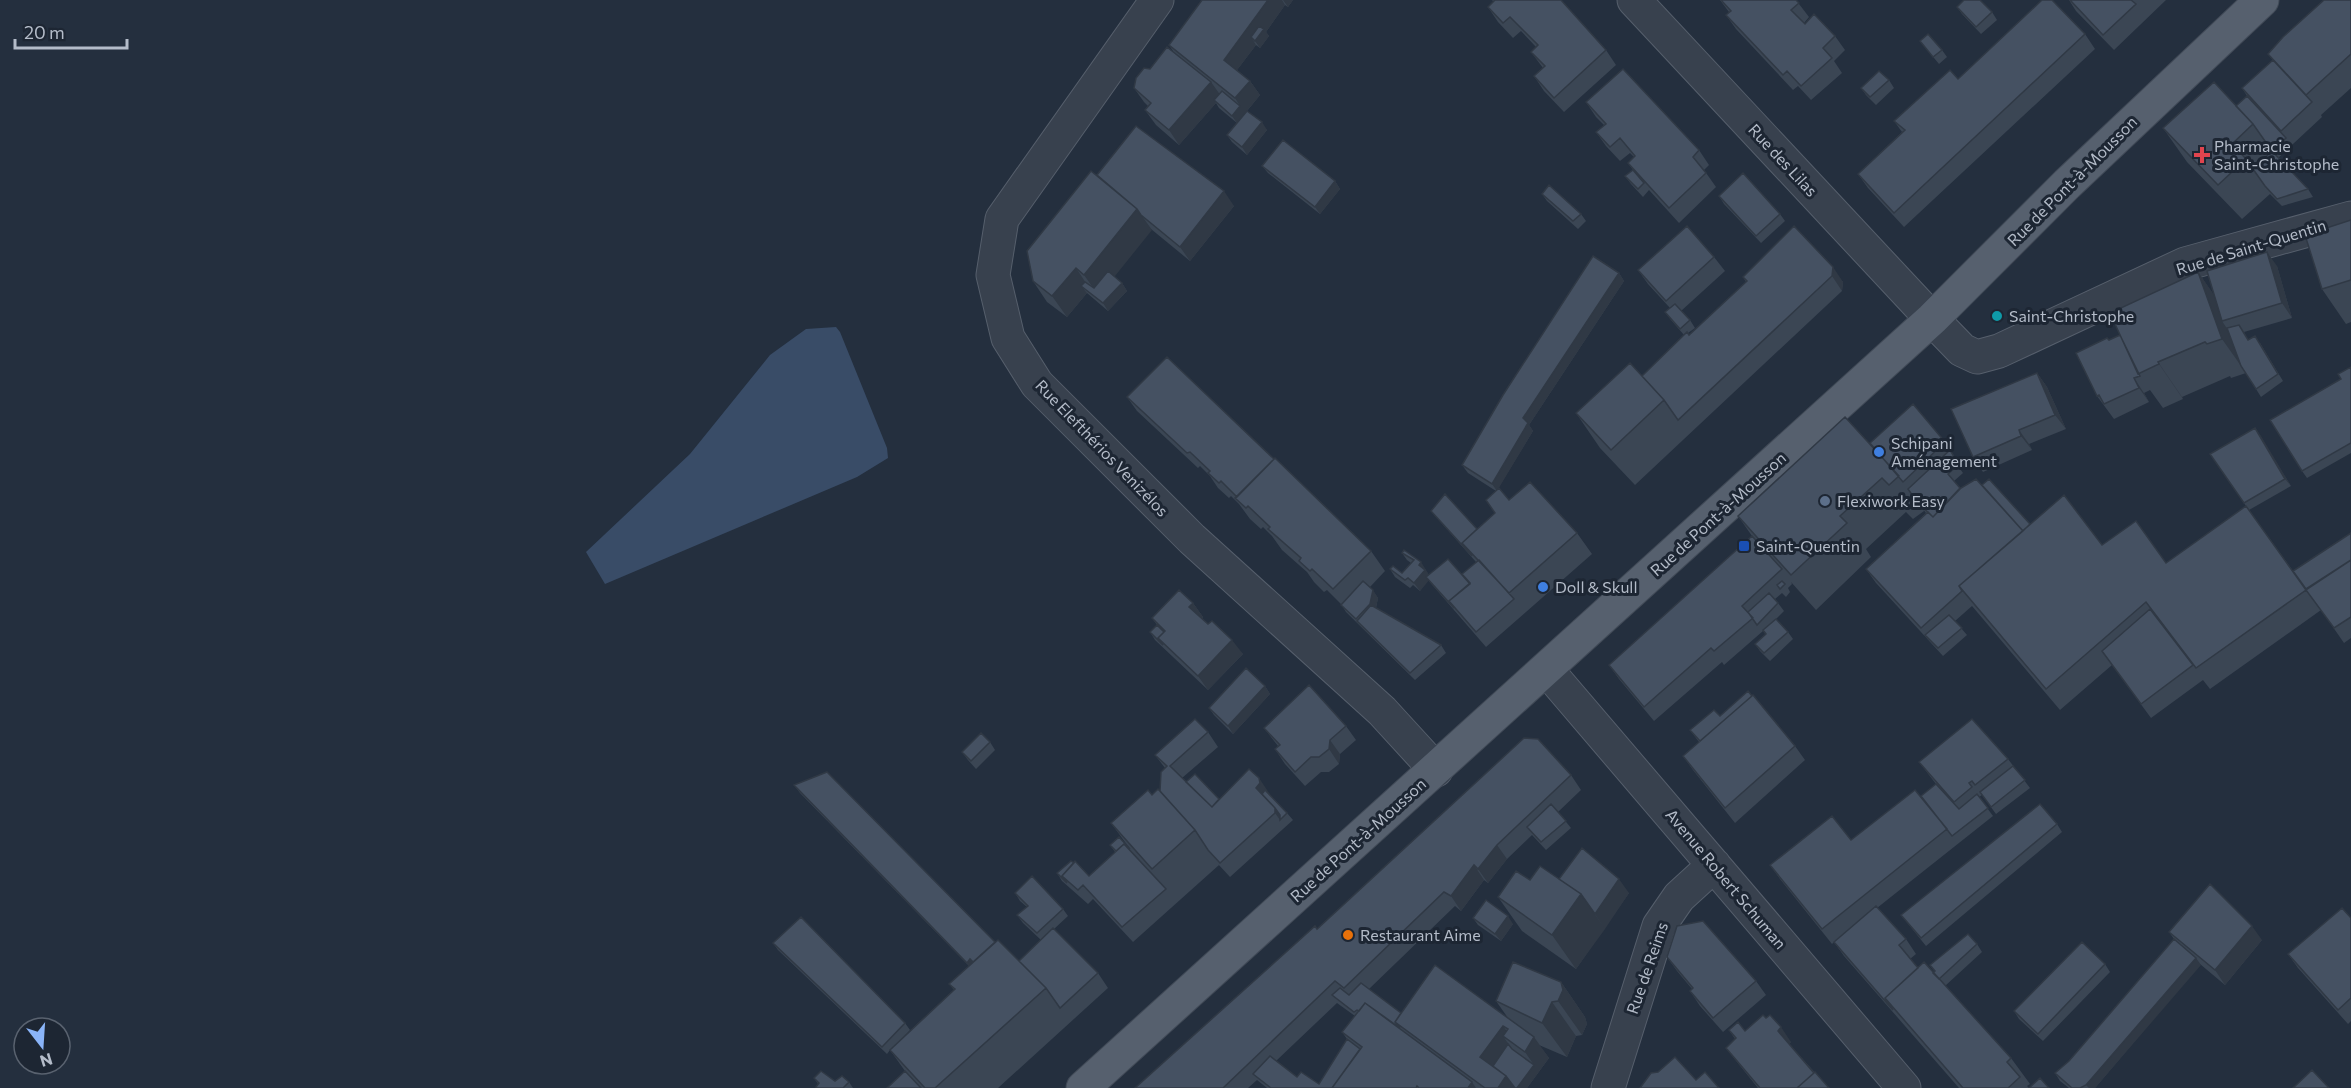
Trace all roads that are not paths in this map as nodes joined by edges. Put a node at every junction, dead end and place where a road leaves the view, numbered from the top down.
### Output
1 (1157, 0) edge
2 (1634, 0) edge
3 (2262, 0) edge
4 (2351, 218) edge
5 (1932, 319) junction
6 (1547, 670) junction
7 (1436, 770) junction
8 (1714, 865) junction
9 (1083, 1088) edge
10 (1608, 1088) edge
11 (1904, 1088) edge

1 - 7 street, Rue Elefthérios Venizélos
2 - 5 street, Rue des Lilas
3 - 5 main road, Rue de Pont-à-Mousson
4 - 5 street, Rue de Saint-Quentin
5 - 6 main road, Rue de Pont-à-Mousson
6 - 7 main road, Rue de Pont-à-Mousson
6 - 8 street, Avenue Robert Schuman
7 - 9 main road, Rue de Pont-à-Mousson
8 - 10 street, Rue de Reims
8 - 11 street, Avenue Robert Schuman

